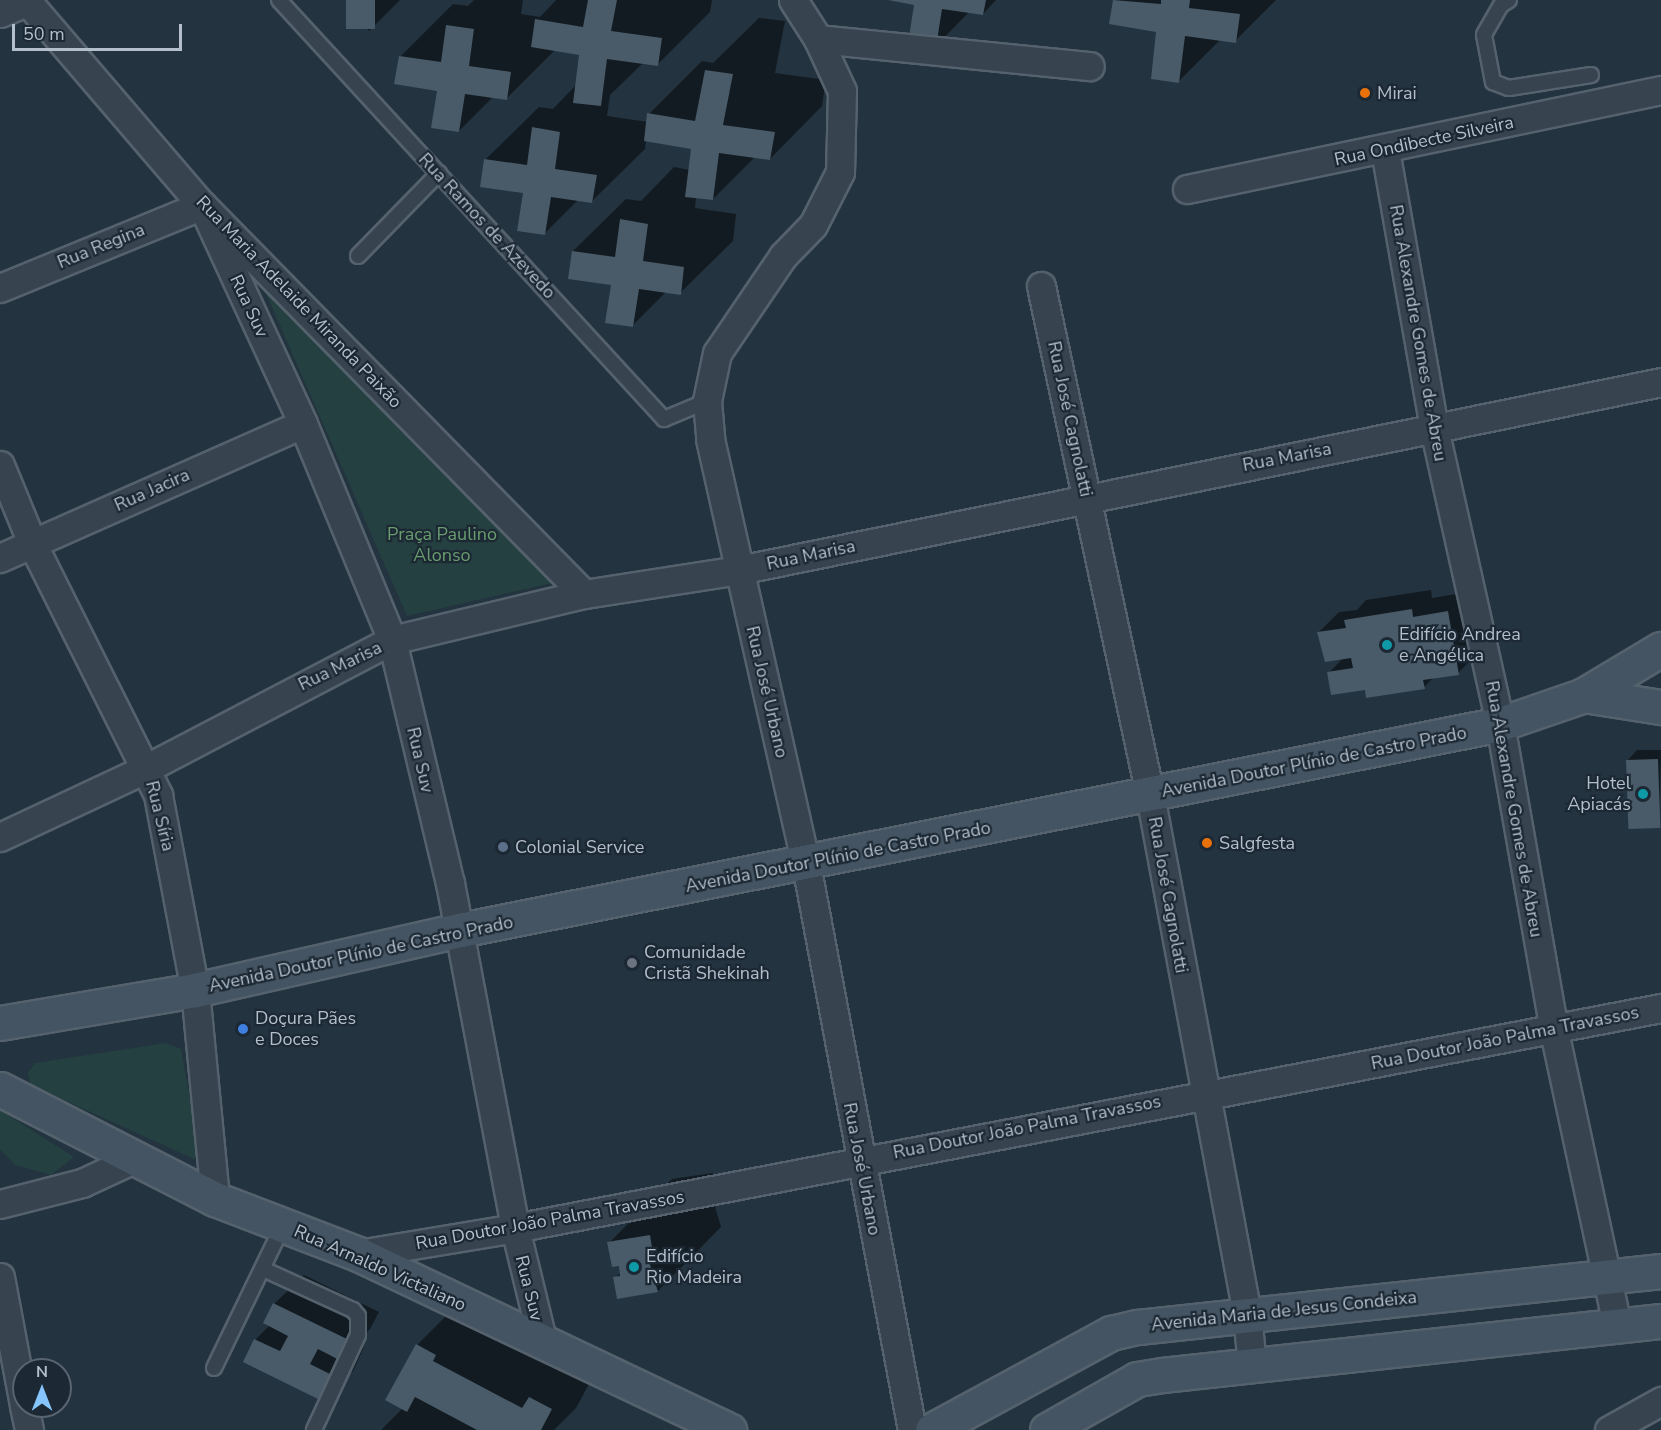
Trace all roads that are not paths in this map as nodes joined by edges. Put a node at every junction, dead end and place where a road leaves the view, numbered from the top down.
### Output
1 (27, 0) edge
2 (279, 0) edge
3 (793, 0) edge
4 (1509, 0) edge
5 (0, 13) edge
6 (818, 39) junction
7 (1090, 66) dead end
8 (1591, 75) dead end
9 (1661, 90) edge
10 (1385, 150) junction
11 (439, 173) junction
12 (1187, 189) dead end
13 (202, 205) junction
14 (358, 256) dead end
15 (1041, 286) dead end
16 (0, 288) edge
17 (1661, 382) edge
18 (707, 401) junction
19 (303, 424) junction
20 (1434, 428) junction
21 (0, 465) edge
22 (1086, 498) junction
23 (32, 543) junction
24 (0, 558) edge
25 (739, 570) junction
26 (584, 594) junction
27 (392, 640) junction
28 (1661, 649) edge
29 (1584, 695) junction
30 (1661, 707) edge
31 (1500, 724) junction
32 (147, 768) junction
33 (1150, 795) junction
34 (0, 837) edge
35 (806, 864) junction
36 (460, 930) junction
37 (195, 990) junction
38 (1661, 1008) edge
39 (0, 1023) edge
40 (1554, 1031) junction
41 (0, 1089) edge
42 (1204, 1093) junction
43 (134, 1159) junction
44 (859, 1160) junction
45 (215, 1199) junction
46 (0, 1204) edge
47 (283, 1225) junction
48 (515, 1228) junction
49 (358, 1254) junction
50 (263, 1269) junction
51 (1661, 1271) edge
52 (0, 1277) edge
53 (1608, 1278) junction
54 (1247, 1314) junction
55 (1661, 1321) edge
56 (1617, 1326) junction
57 (543, 1344) junction
58 (15, 1358) edge
59 (1252, 1366) junction
60 (214, 1368) dead end
61 (1661, 1401) edge
62 (314, 1430) edge
63 (729, 1430) edge
64 (912, 1430) edge
65 (932, 1430) edge
66 (1047, 1430) edge
67 (1609, 1430) edge

1 - 5 street
1 - 13 street, Rua Maria Adelaide Miranda Paixão
2 - 11 lane, Rua Ramos de Azevedo
3 - 6 street, Rua José Urbano
4 - 8 lane
6 - 7 street
6 - 18 street, Rua José Urbano
9 - 10 street, Rua Ondibecte Silveira
10 - 12 street, Rua Ondibecte Silveira
10 - 20 street, Rua Alexandre Gomes de Abreu
11 - 14 lane
11 - 18 lane, Rua Ramos de Azevedo
13 - 16 street, Rua Regina
13 - 19 street, Rua Suv
13 - 26 street, Rua Maria Adelaide Miranda Paixão
15 - 22 street, Rua José Cagnolatti
17 - 20 street, Rua Marisa
18 - 25 street, Rua José Urbano
19 - 23 street, Rua Jacira
19 - 27 street, Rua Suv
20 - 22 street, Rua Marisa
20 - 31 street, Rua Alexandre Gomes de Abreu
21 - 23 street, Rua Síria
22 - 25 street, Rua Marisa
22 - 33 street, Rua José Cagnolatti
23 - 24 street, Rua Jacira
23 - 32 street, Rua Síria
25 - 26 street, Rua Marisa
25 - 35 street, Rua José Urbano
26 - 27 street, Rua Marisa
27 - 32 street, Rua Marisa
27 - 36 street, Rua Suv
28 - 29 street, Avenida Doutor Plínio de Castro Prado
29 - 30 street
29 - 31 street, Avenida Doutor Plínio de Castro Prado
31 - 33 street, Avenida Doutor Plínio de Castro Prado
31 - 40 street, Rua Alexandre Gomes de Abreu
32 - 34 street, Rua Marisa
32 - 37 street, Rua Síria
33 - 35 street, Avenida Doutor Plínio de Castro Prado
33 - 42 street, Rua José Cagnolatti
35 - 36 street, Avenida Doutor Plínio de Castro Prado
35 - 44 street, Rua José Urbano
36 - 37 street, Avenida Doutor Plínio de Castro Prado
36 - 48 street, Rua Suv
37 - 39 street, Avenida Doutor Plínio de Castro Prado
37 - 45 street, Rua Síria
38 - 40 street, Rua Doutor João Palma Travassos
40 - 42 street, Rua Doutor João Palma Travassos
40 - 53 street, Rua Alexandre Gomes de Abreu
41 - 43 street, Rua Arnaldo Victaliano
42 - 44 street, Rua Doutor João Palma Travassos
42 - 54 street, Rua José Cagnolatti
43 - 45 street, Rua Arnaldo Victaliano
43 - 46 street
44 - 48 street, Rua Doutor João Palma Travassos
44 - 64 street, Rua José Urbano
45 - 47 street, Rua Arnaldo Victaliano
47 - 49 street, Rua Arnaldo Victaliano
47 - 50 lane
48 - 49 street, Rua Doutor João Palma Travassos
48 - 57 street, Rua Suv
49 - 57 street, Rua Arnaldo Victaliano
50 - 60 lane
50 - 62 lane
51 - 53 street, Avenida Maria de Jesus Condeixa
52 - 58 street
53 - 54 street, Avenida Maria de Jesus Condeixa
53 - 56 street, Rua Alexandre Gomes de Abreu
54 - 59 street, Rua José Cagnolatti
54 - 65 street, Avenida Maria de Jesus Condeixa
55 - 56 street
56 - 59 street
57 - 63 street, Rua Arnaldo Victaliano
59 - 66 street
61 - 67 street

